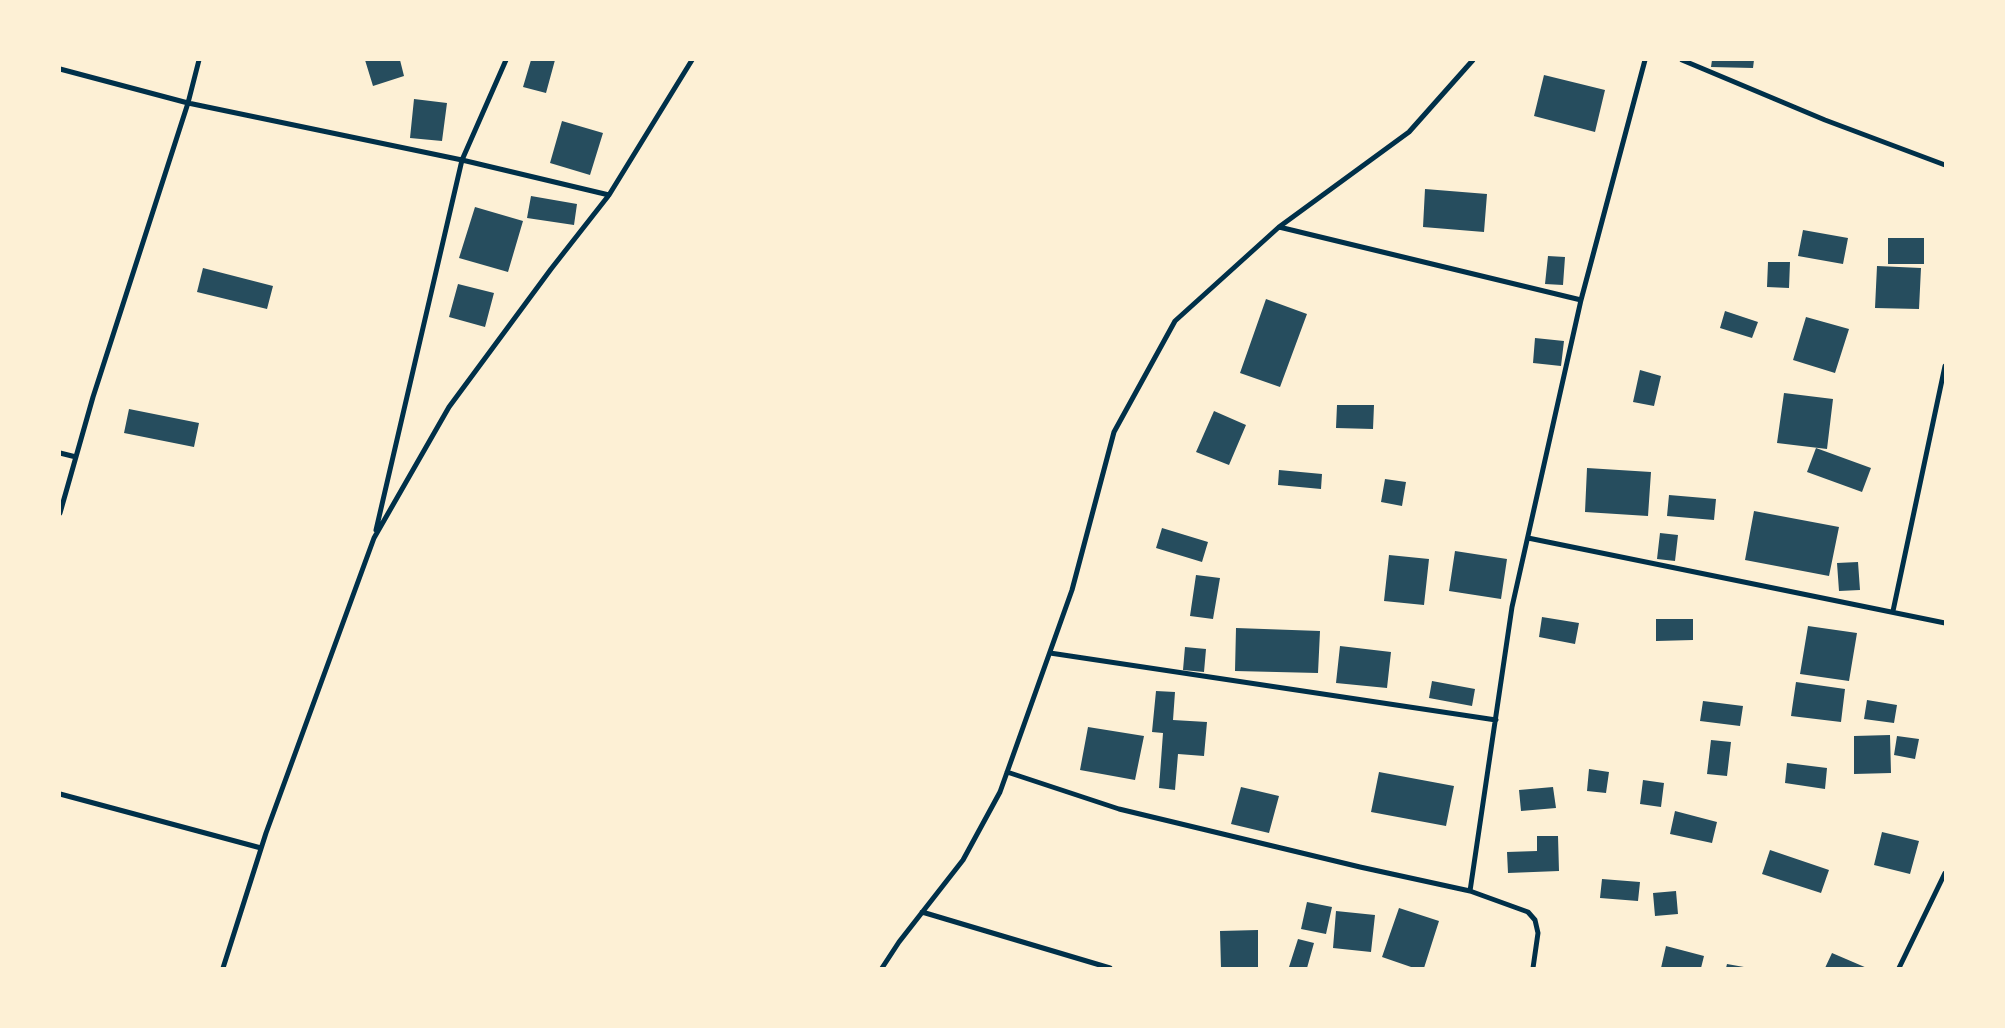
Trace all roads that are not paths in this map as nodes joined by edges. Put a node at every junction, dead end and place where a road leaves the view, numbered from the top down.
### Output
1 (199, 60) edge
2 (506, 60) edge
3 (692, 60) edge
4 (1473, 60) edge
5 (1645, 60) edge
6 (1682, 60) edge
7 (60, 69) edge
8 (188, 103) junction
9 (462, 160) junction
10 (1945, 165) edge
11 (609, 195) junction
12 (1279, 227) junction
13 (1581, 300) junction
14 (1945, 366) edge
15 (60, 452) edge
16 (76, 457) junction
17 (60, 513) edge
18 (374, 538) junction
19 (1528, 538) junction
20 (1893, 611) junction
21 (1945, 623) edge
22 (1050, 653) junction
23 (1496, 720) junction
24 (1007, 772) junction
25 (60, 794) edge
26 (261, 848) junction
27 (1945, 873) edge
28 (1470, 891) junction
29 (922, 912) junction
30 (223, 968) edge
31 (882, 968) edge
32 (1110, 968) edge
33 (1534, 968) edge
34 (1899, 968) edge

1 - 8 street
2 - 9 street
3 - 11 street
4 - 12 street
5 - 13 street
6 - 10 street
7 - 8 street
8 - 9 street
8 - 16 street
9 - 11 street
9 - 18 street
11 - 18 street
12 - 13 street
12 - 22 street
13 - 19 street
14 - 20 street
15 - 16 street
16 - 17 street
18 - 26 street
19 - 20 street
19 - 23 street
20 - 21 street
22 - 23 street
22 - 24 street
23 - 28 street
24 - 28 street
24 - 29 street
25 - 26 street
26 - 30 street
27 - 34 street
28 - 33 street
29 - 31 street
29 - 32 street

